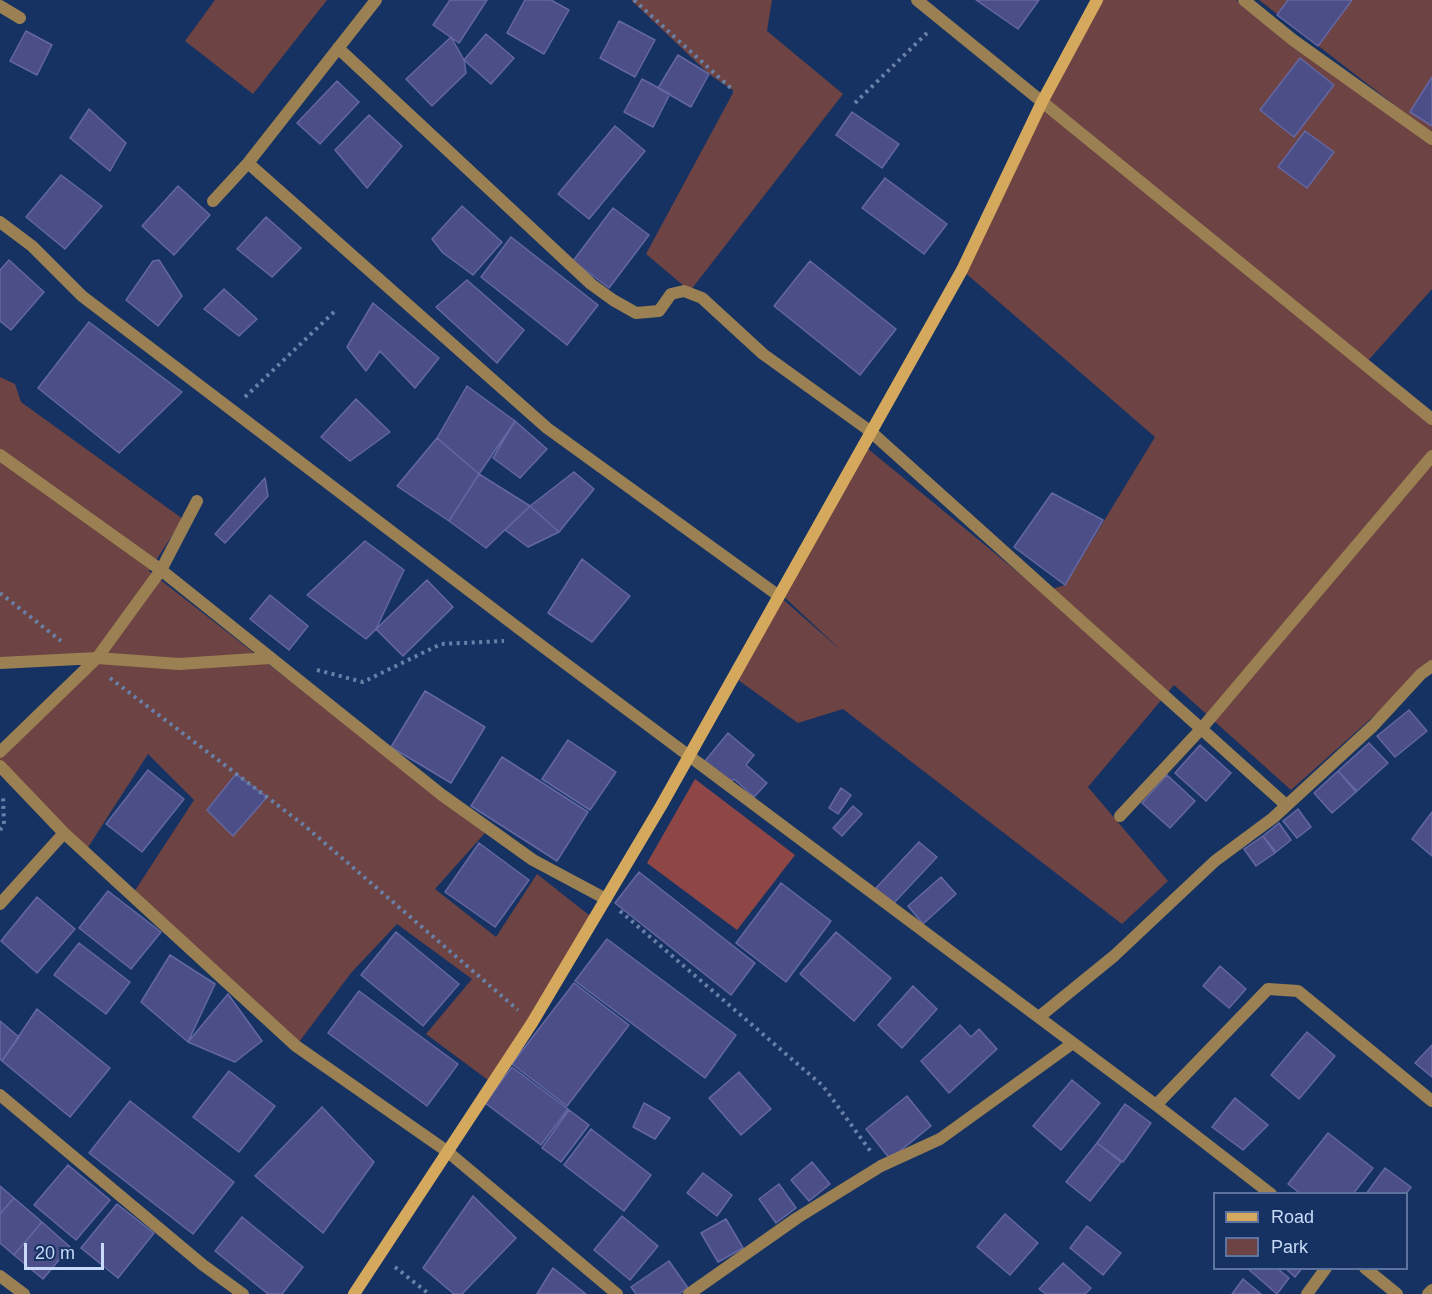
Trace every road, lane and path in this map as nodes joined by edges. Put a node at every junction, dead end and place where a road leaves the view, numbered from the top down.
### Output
1 (376, 0) edge
2 (634, 0) edge
3 (917, 0) edge
4 (1097, 0) edge
5 (1244, 0) edge
6 (0, 6) edge
7 (20, 18) dead end
8 (940, 19) junction
9 (338, 48) junction
10 (734, 91) dead end
11 (1042, 102) junction
12 (855, 104) dead end
13 (1432, 139) edge
14 (248, 163) junction
15 (213, 201) dead end
16 (0, 222) edge
17 (334, 312) dead end
18 (232, 410) junction
19 (1432, 419) edge
20 (870, 431) junction
21 (0, 455) edge
22 (1432, 456) edge
23 (197, 501) dead end
24 (161, 570) junction
25 (0, 593) edge
26 (779, 596) junction
27 (534, 640) junction
28 (270, 658) junction
29 (91, 660) junction
30 (0, 663) edge
31 (1432, 666) edge
32 (305, 667) dead end
33 (1202, 728) junction
34 (0, 752) edge
35 (688, 755) junction
36 (0, 766) edge
37 (1286, 805) junction
38 (1120, 816) dead end
39 (64, 833) junction
40 (606, 899) junction
41 (0, 904) edge
42 (1039, 1017) junction
43 (532, 1023) junction
44 (1073, 1043) junction
45 (0, 1095) edge
46 (1432, 1101) edge
47 (1156, 1105) junction
48 (448, 1152) junction
49 (881, 1166) junction
50 (1268, 1192) edge
51 (380, 1255) junction
52 (1325, 1270) edge
53 (1366, 1270) edge
54 (0, 1276) edge
55 (1432, 1290) edge
56 (24, 1294) edge
57 (243, 1294) edge
58 (354, 1294) edge
59 (429, 1294) edge
60 (617, 1294) edge
61 (689, 1294) edge
62 (1307, 1294) edge
63 (1397, 1294) edge
64 (1428, 1294) edge

1 - 9 street
2 - 10 path
3 - 8 street
4 - 11 street
5 - 13 street
6 - 7 street
8 - 11 street
8 - 12 path
9 - 14 street
9 - 20 street
11 - 19 street
11 - 20 street
14 - 15 street
14 - 26 street
16 - 18 street
17 - 18 path
18 - 27 street
20 - 26 street
20 - 33 street
21 - 24 street
22 - 33 street
23 - 24 street
24 - 28 street
24 - 29 street
25 - 29 path
26 - 35 street
27 - 32 path
27 - 35 street
28 - 29 street
28 - 40 street
29 - 30 street
29 - 34 street
29 - 43 path
31 - 37 street
33 - 37 street
33 - 38 street
35 - 40 street
35 - 42 street
36 - 39 street
37 - 42 street
39 - 41 street
39 - 48 street
40 - 43 street
40 - 49 path
42 - 44 street
43 - 48 street
44 - 47 street
44 - 49 street
45 - 57 street
46 - 47 street
47 - 50 street
48 - 51 street
48 - 60 street
49 - 61 street
51 - 58 street
51 - 59 path
52 - 62 street
53 - 63 street
54 - 56 street
55 - 64 street

